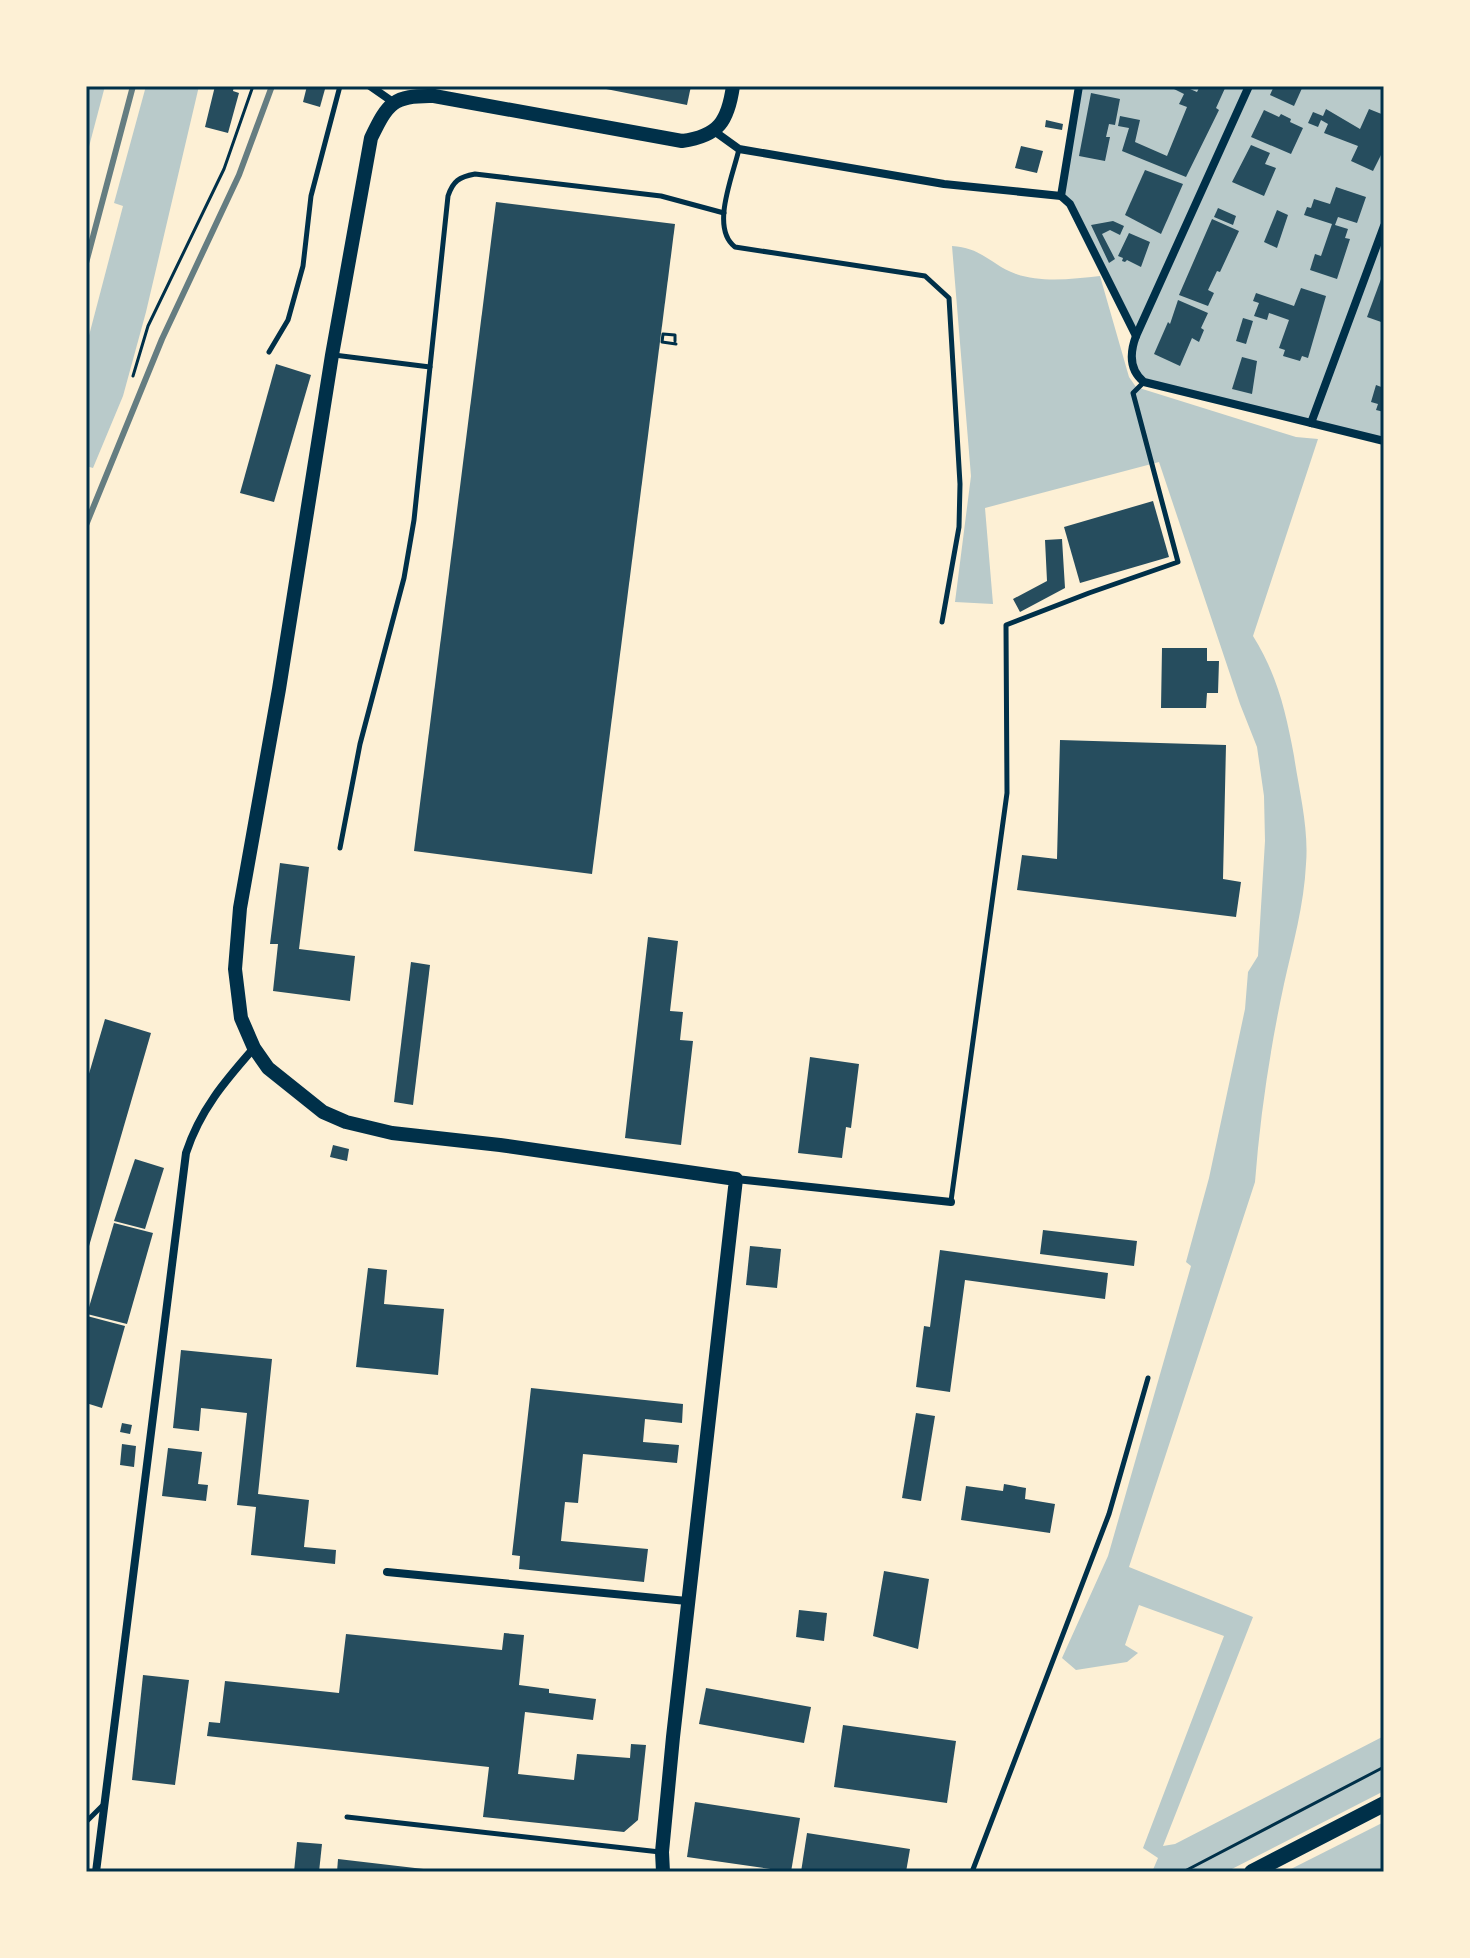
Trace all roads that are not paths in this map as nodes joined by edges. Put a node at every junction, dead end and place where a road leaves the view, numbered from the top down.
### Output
1 (340, 86) edge
2 (370, 86) edge
3 (733, 86) edge
4 (1079, 86) edge
5 (1249, 86) edge
6 (393, 102) junction
7 (714, 131) junction
8 (739, 149) junction
9 (1061, 196) junction
10 (724, 213) junction
11 (1384, 226) edge
12 (1136, 336) junction
13 (269, 352) dead end
14 (332, 355) junction
15 (430, 367) junction
16 (1144, 382) junction
17 (1311, 423) junction
18 (1384, 441) edge
19 (942, 622) dead end
20 (340, 848) dead end
21 (254, 1048) junction
22 (736, 1179) junction
23 (951, 1202) joint
24 (1148, 1378) dead end
25 (387, 1572) dead end
26 (687, 1601) junction
27 (105, 1804) junction
28 (1384, 1804) edge
29 (347, 1817) dead end
30 (86, 1822) edge
31 (662, 1852) junction
32 (96, 1872) edge
33 (663, 1872) edge
34 (972, 1872) edge
35 (1252, 1872) edge

1 - 13 lane
2 - 6 street
3 - 7 street
4 - 9 street
5 - 12 street
6 - 7 street
6 - 14 street
7 - 8 street
8 - 9 street
8 - 10 lane
9 - 12 street
10 - 15 lane
10 - 19 lane
11 - 17 street
12 - 16 street
14 - 15 lane
14 - 21 street
15 - 20 lane
16 - 17 street
16 - 23 lane
17 - 18 street
21 - 22 street
21 - 27 street
22 - 23 street
22 - 26 street
24 - 34 lane
25 - 26 street
26 - 31 street
27 - 30 lane
27 - 32 street
28 - 35 main road
29 - 31 lane
31 - 33 street

